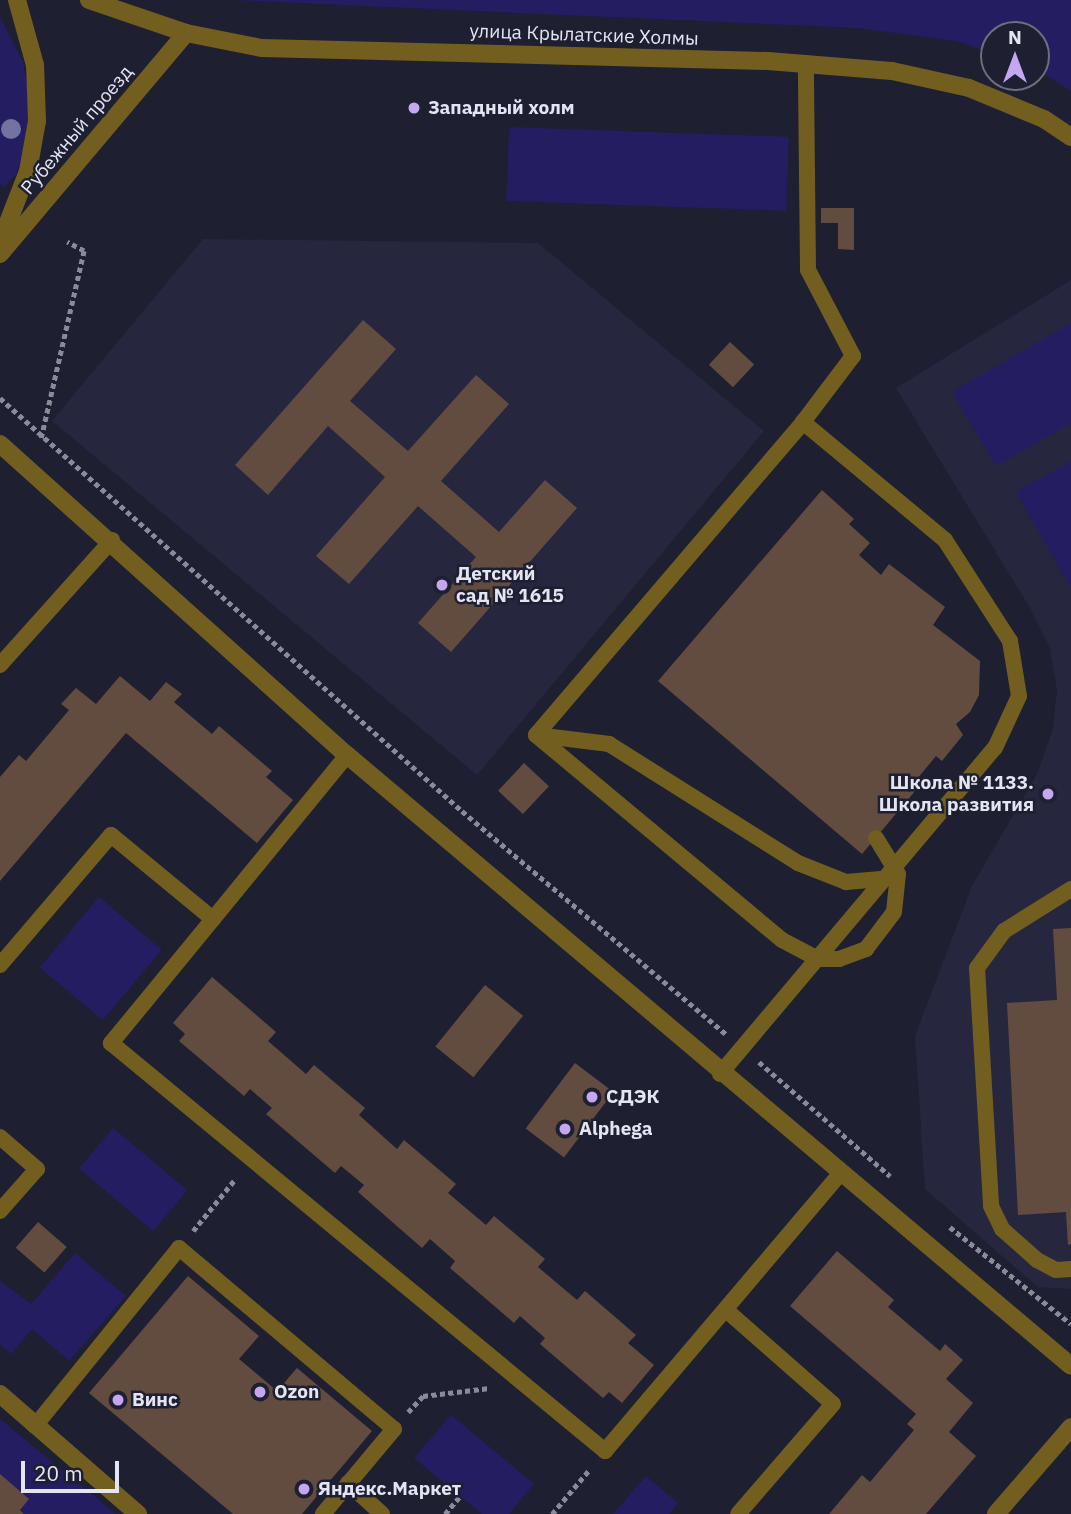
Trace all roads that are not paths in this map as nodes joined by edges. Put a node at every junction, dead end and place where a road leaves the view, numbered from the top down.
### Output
1 (17, 0) edge
2 (89, 0) edge
3 (186, 33) junction
4 (806, 63) junction
5 (1071, 137) edge
6 (0, 243) edge
7 (0, 254) edge
8 (803, 422) junction
9 (0, 444) edge
10 (112, 540) junction
11 (0, 665) edge
12 (536, 735) junction
13 (347, 755) junction
14 (876, 838) dead end
15 (884, 879) junction
16 (1071, 889) edge
17 (213, 919) junction
18 (0, 965) edge
19 (720, 1074) junction
20 (0, 1137) edge
21 (839, 1175) junction
22 (0, 1211) edge
23 (1063, 1270) edge
24 (726, 1310) junction
25 (1071, 1366) edge
26 (0, 1394) edge
27 (35, 1426) junction
28 (1071, 1427) edge
29 (348, 1483) junction
30 (138, 1514) edge
31 (323, 1514) edge
32 (382, 1514) edge
33 (738, 1514) edge
34 (996, 1514) edge

1 - 6 street
2 - 3 street, улица Крылатские Холмы
3 - 4 street, улица Крылатские Холмы
3 - 7 street, Рубежный проезд
4 - 5 street, улица Крылатские Холмы
4 - 8 lane
8 - 12 lane
8 - 15 lane
9 - 10 street
10 - 11 lane
10 - 13 street
12 - 14 lane
12 - 15 lane
13 - 17 lane
13 - 19 street
15 - 19 lane
16 - 23 lane
17 - 18 lane
17 - 24 lane
19 - 21 street
20 - 22 lane
21 - 24 lane
21 - 25 street
24 - 33 lane
26 - 27 street
27 - 29 lane
27 - 30 street
28 - 34 street
29 - 31 lane
29 - 32 lane

